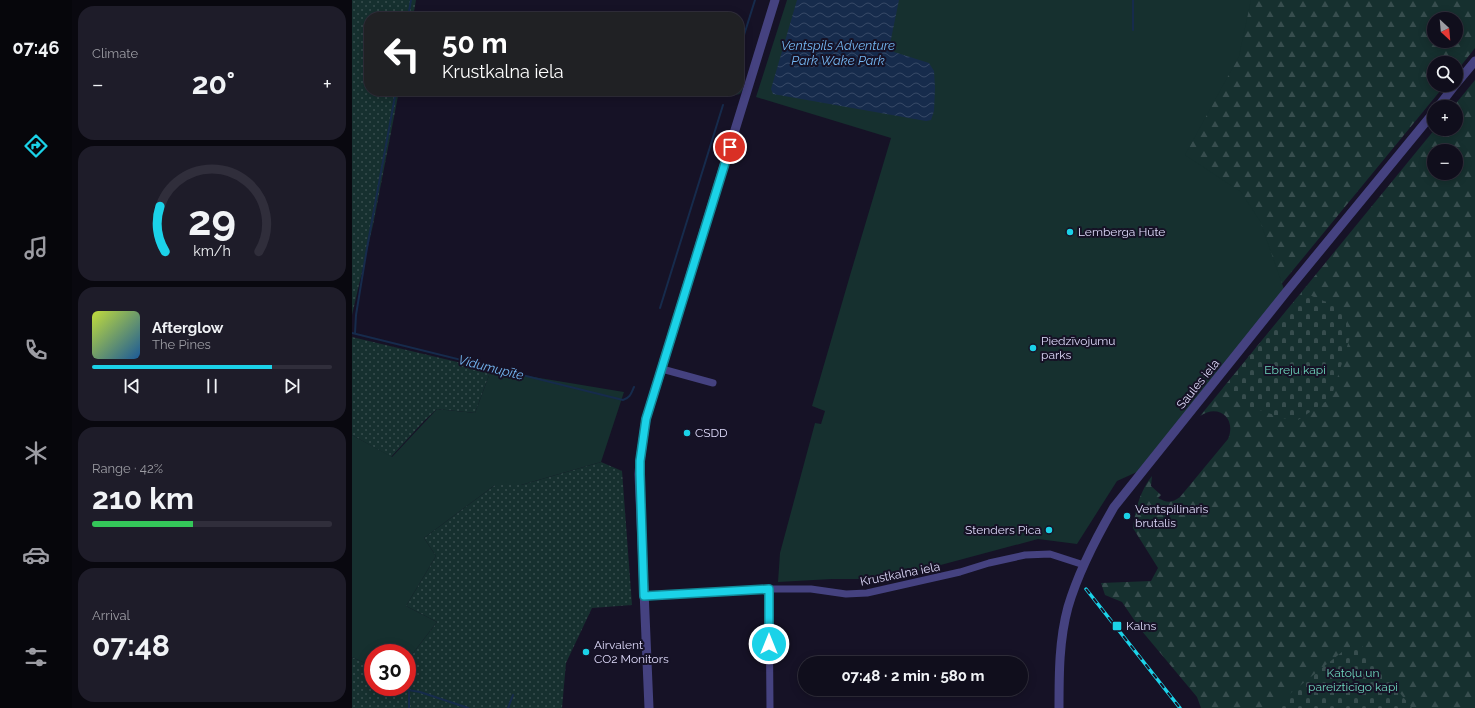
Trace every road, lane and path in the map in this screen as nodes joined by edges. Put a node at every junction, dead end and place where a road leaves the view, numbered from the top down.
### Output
1 (775, 0) edge
2 (1475, 61) edge
3 (1463, 76) edge
4 (1450, 92) edge
5 (1444, 100) edge
6 (1427, 121) edge
7 (662, 369) junction
8 (713, 383) dead end
9 (1084, 565) junction
10 (769, 589) junction
11 (644, 596) junction
12 (649, 708) edge
13 (770, 708) edge
14 (1059, 708) edge

1 - 7 street
2 - 3 street
4 - 5 street
6 - 9 street, Saules iela
7 - 8 street
7 - 11 street
9 - 10 street, Krustkalna iela
9 - 14 street, Saules iela
10 - 11 street, Krustkalna iela
10 - 13 street
11 - 12 street

